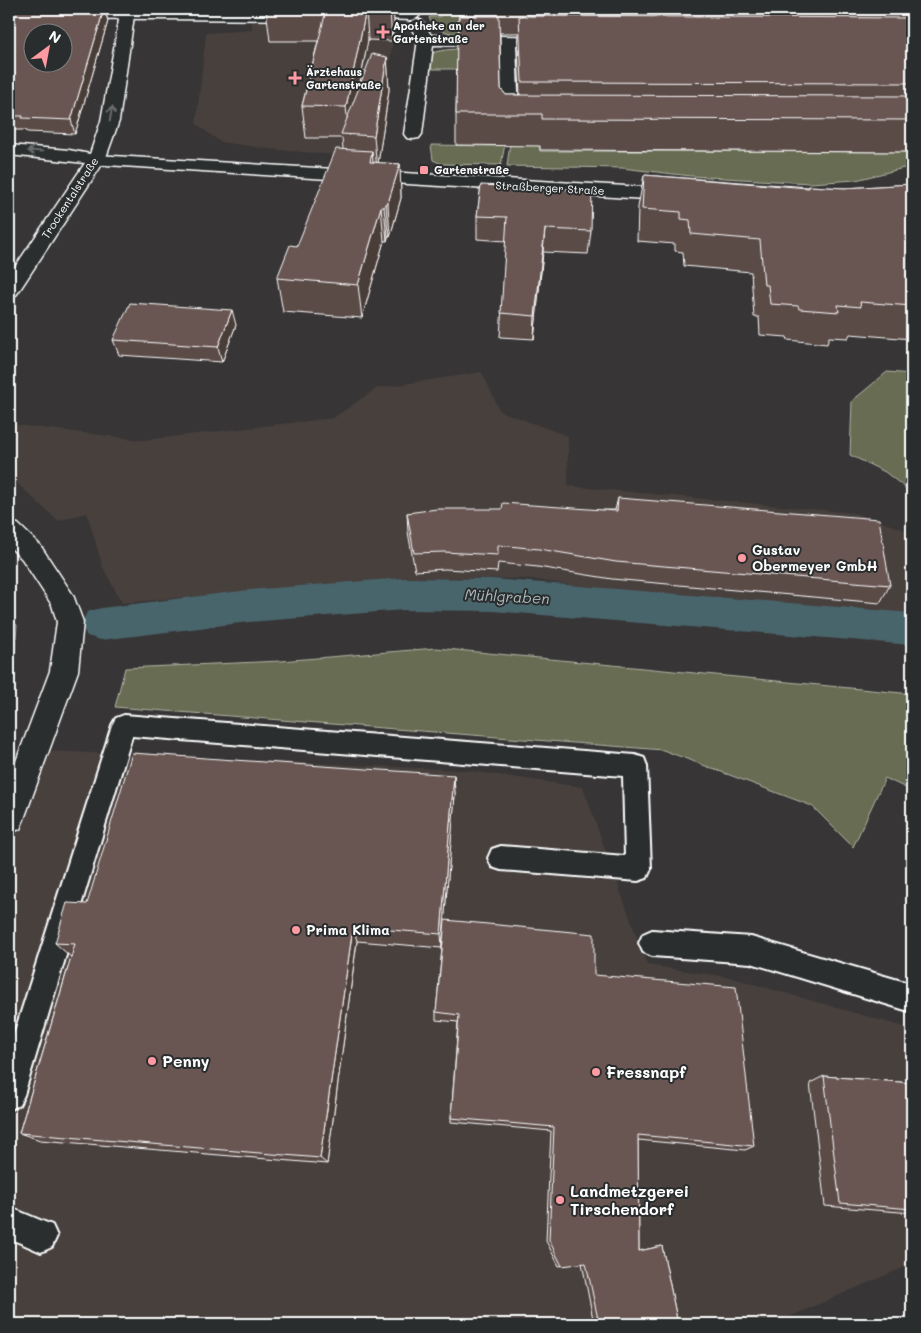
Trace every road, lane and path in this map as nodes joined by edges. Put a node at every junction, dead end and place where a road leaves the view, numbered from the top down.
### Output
1 (128, 12) edge
2 (239, 12) edge
3 (412, 12) edge
4 (9, 13) edge
5 (322, 15) dead end
6 (341, 15) edge
7 (426, 40) junction
8 (508, 40) junction
9 (570, 40) edge
10 (511, 120) junction
11 (536, 120) edge
12 (413, 134) dead end
13 (510, 139) edge
14 (9, 150) edge
15 (96, 160) junction
16 (9, 165) edge
17 (696, 196) edge
18 (9, 292) edge
19 (9, 531) edge
20 (9, 819) edge
21 (501, 858) dead end
22 (652, 943) dead end
23 (912, 998) edge
24 (9, 1095) edge
25 (9, 1223) edge
26 (41, 1236) dead end

1 - 2 street
1 - 4 street
15 -> 1 street, Trockentalstraße
2 - 5 street
3 - 6 street
3 - 7 street
7 - 8 street
7 - 12 street
8 - 9 street
8 - 10 street
10 - 11 street
10 - 13 street
15 -> 14 street, Straßberger Straße
15 - 16 street, Straßberger Straße
15 - 17 street, Straßberger Straße
15 - 18 street, Trockentalstraße
19 - 20 street
21 - 24 lane
22 - 23 lane
25 - 26 lane

